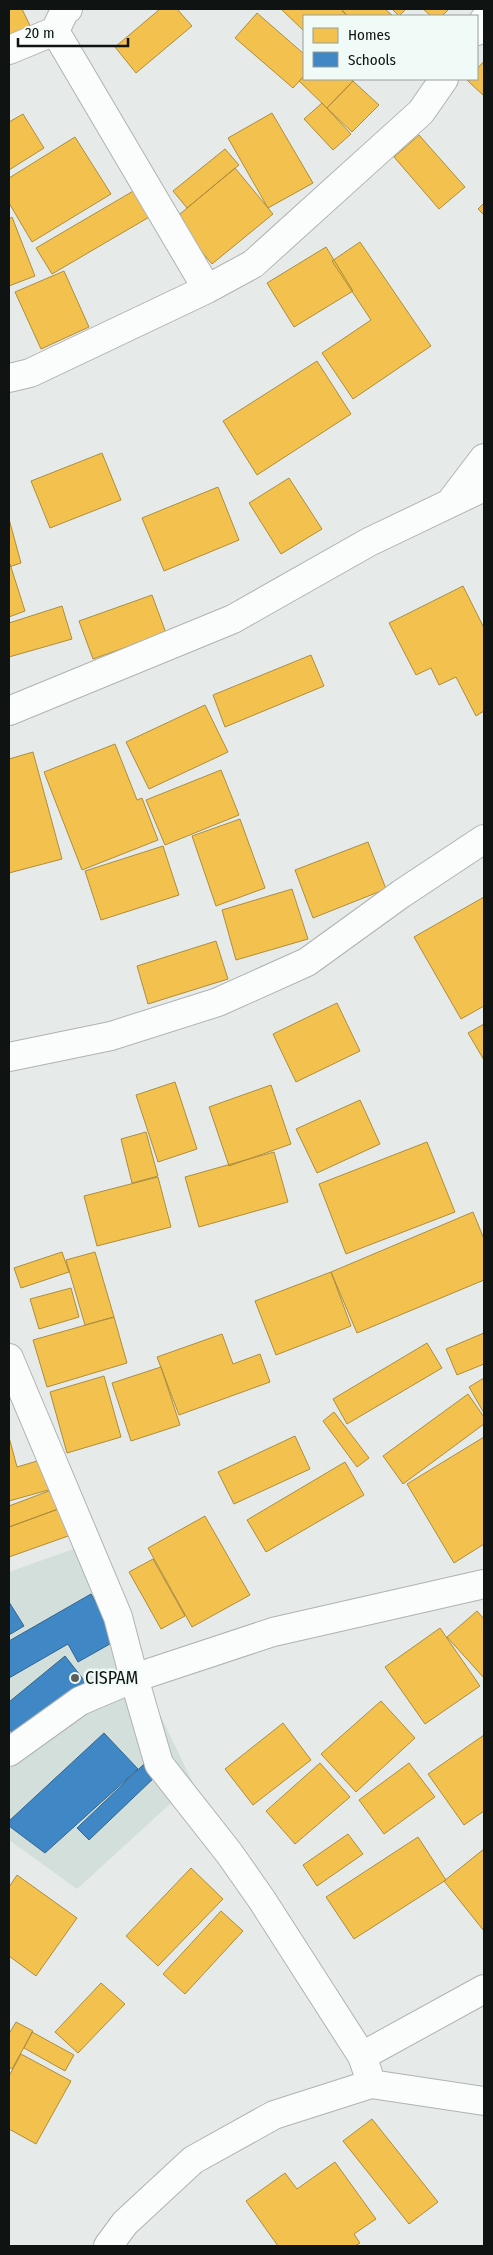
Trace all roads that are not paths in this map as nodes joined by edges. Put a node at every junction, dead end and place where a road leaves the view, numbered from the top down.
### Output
1 (62, 15) edge
2 (9, 50) edge
3 (443, 80) edge
4 (207, 289) junction
5 (9, 378) edge
6 (484, 458) edge
7 (484, 487) edge
8 (449, 504) junction
9 (9, 711) edge
10 (484, 840) edge
11 (9, 1057) edge
12 (9, 1358) edge
13 (484, 1584) edge
14 (134, 1678) junction
15 (9, 1752) edge
16 (484, 1989) edge
17 (362, 2056) junction
18 (371, 2084) junction
19 (484, 2101) edge
20 (108, 2246) edge

1 - 2 street
1 - 4 street
3 - 4 street
4 - 5 street
6 - 8 street
7 - 8 street
8 - 9 street
10 - 11 street
12 - 14 street
13 - 14 street
14 - 15 street
14 - 17 street
16 - 17 street
17 - 18 street
18 - 19 street
18 - 20 street

